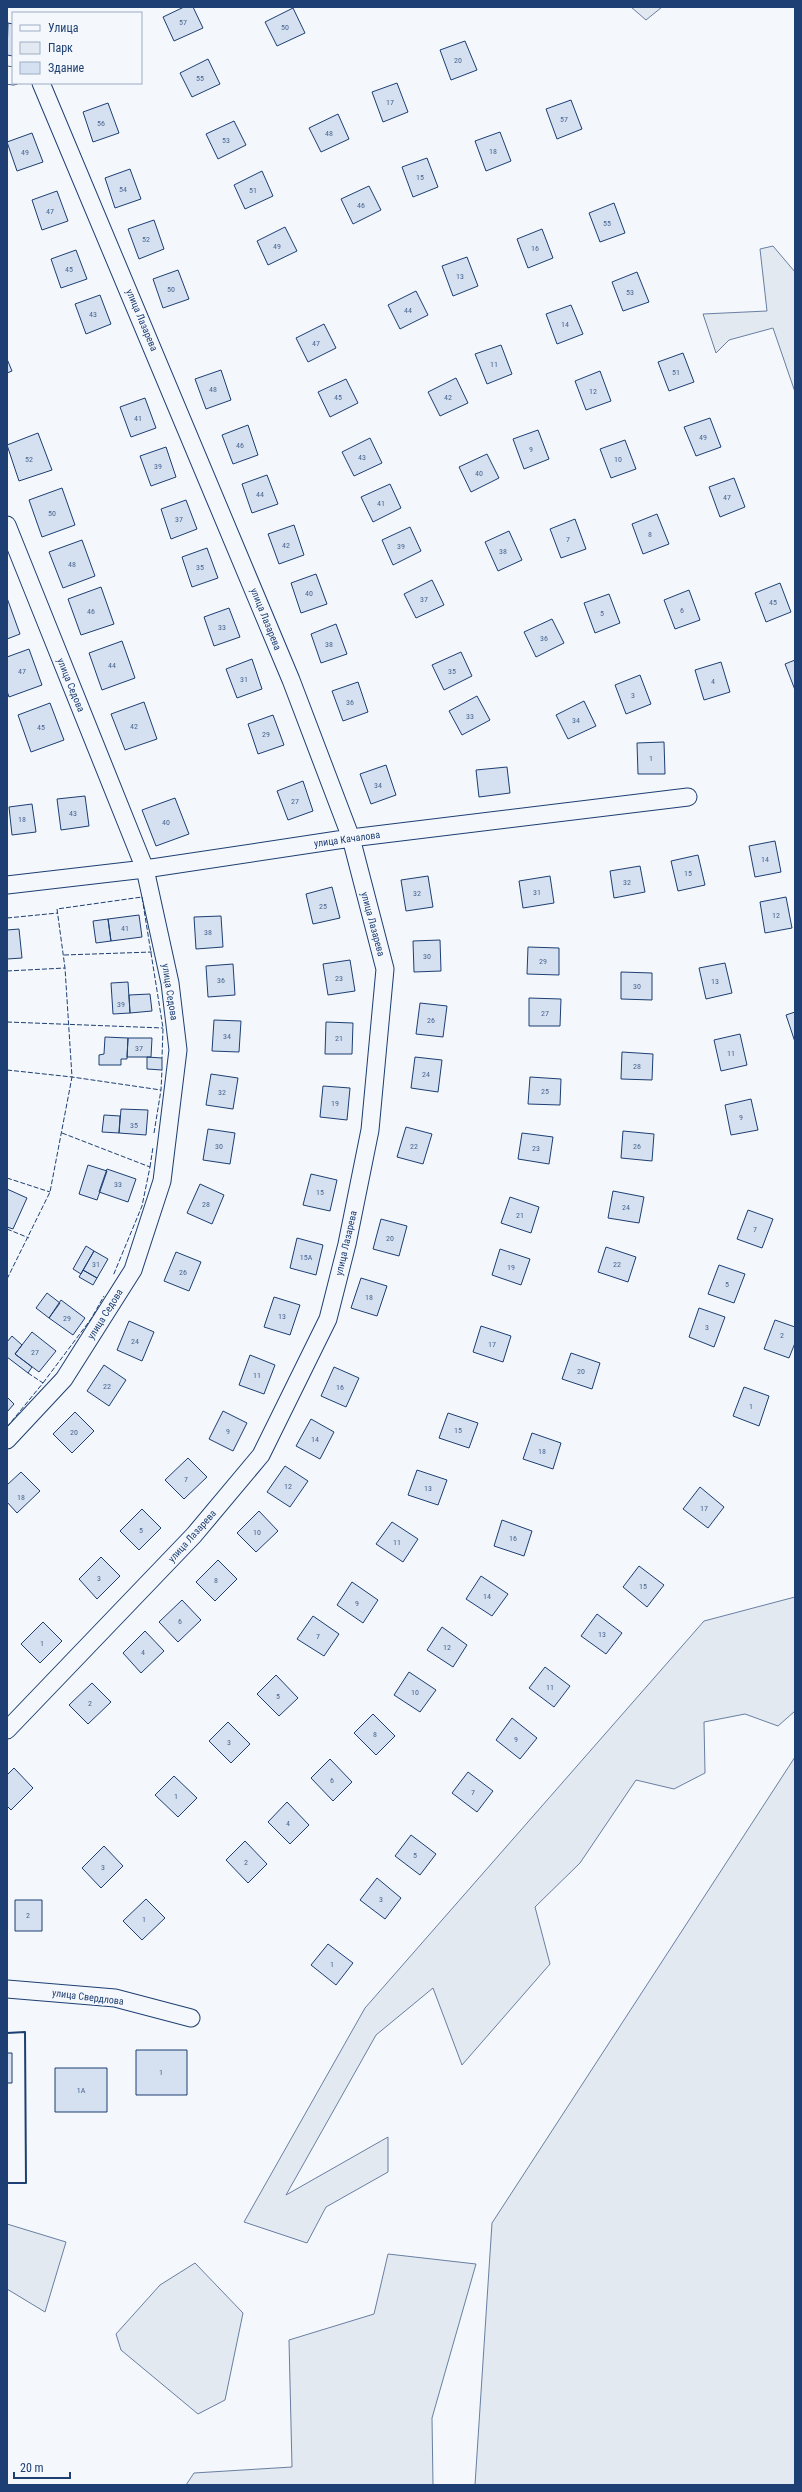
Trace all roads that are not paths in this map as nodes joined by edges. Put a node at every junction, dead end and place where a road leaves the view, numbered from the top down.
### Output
1 (41, 84) edge
2 (7, 525) edge
3 (688, 797) dead end
4 (351, 838) junction
5 (145, 869) junction
6 (7, 885) edge
7 (7, 1440) edge
8 (7, 1730) edge
9 (7, 1989) edge
10 (191, 2018) dead end

1 - 4 street, улица Лазарева
2 - 5 street, улица Седова
3 - 4 street, улица Качалова
4 - 5 street, улица Качалова
4 - 8 street, улица Лазарева
5 - 6 street, улица Качалова
5 - 7 street, улица Седова
9 - 10 street, улица Свердлова

